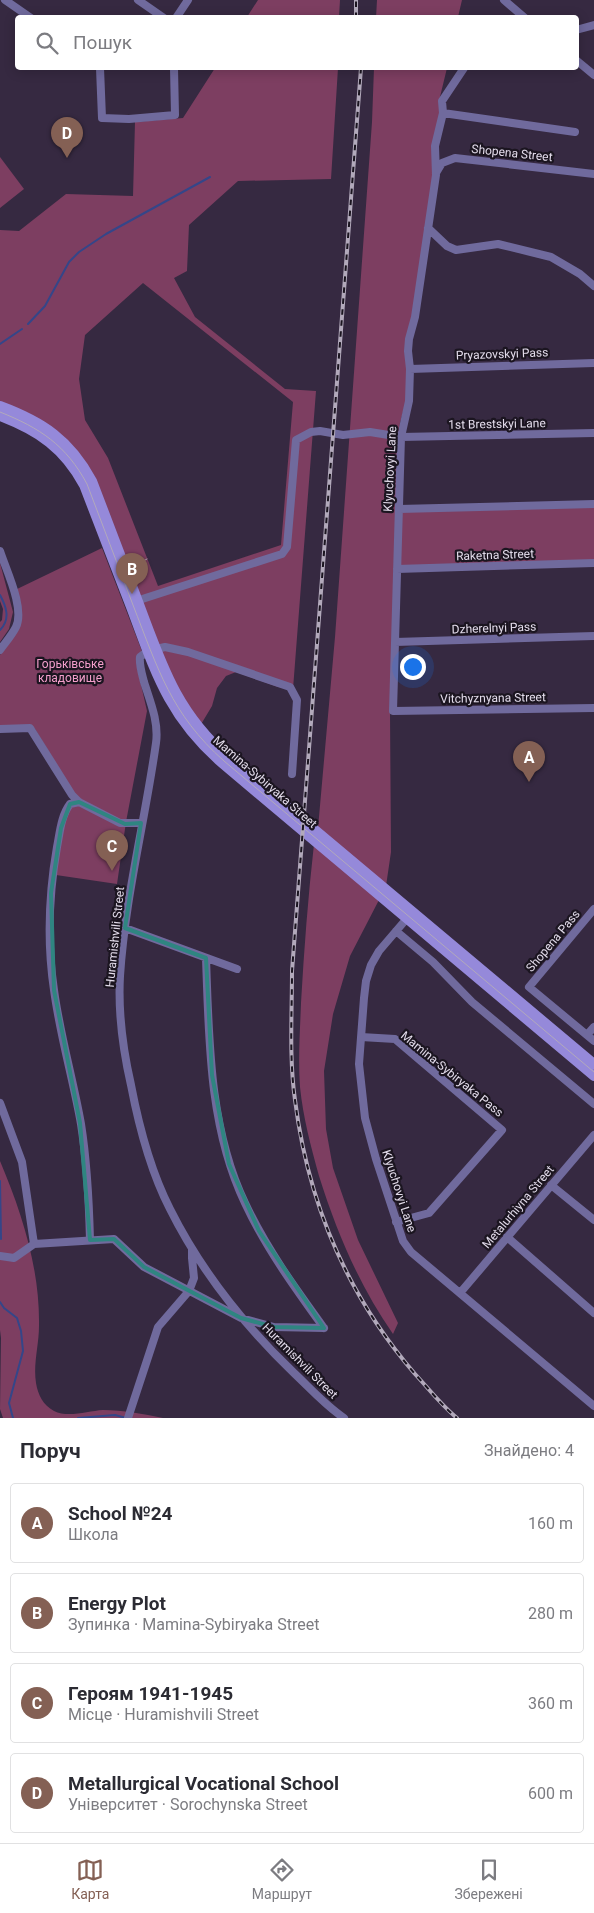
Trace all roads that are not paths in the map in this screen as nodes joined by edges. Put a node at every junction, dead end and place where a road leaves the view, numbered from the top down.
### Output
1 (5, 0) edge
2 (138, 0) edge
3 (188, 0) edge
4 (504, 0) edge
5 (27, 15) edge
6 (160, 15) edge
7 (178, 15) edge
8 (522, 15) edge
9 (594, 25) edge
10 (579, 29) edge
11 (579, 62) edge
12 (100, 70) edge
13 (174, 70) edge
14 (463, 70) edge
15 (594, 75) edge
16 (443, 113) junction
17 (575, 132) dead end
18 (594, 174) edge
19 (436, 175) junction
20 (428, 228) junction
21 (594, 286) edge
22 (594, 363) edge
23 (410, 368) junction
24 (0, 406) edge
25 (0, 416) edge
26 (594, 433) edge
27 (401, 437) junction
28 (594, 504) edge
29 (399, 509) junction
30 (0, 551) edge
31 (594, 563) edge
32 (398, 569) junction
33 (134, 602) junction
34 (594, 636) edge
35 (394, 642) junction
36 (0, 650) edge
37 (152, 650) junction
38 (594, 708) edge
39 (393, 711) joint
40 (0, 729) edge
41 (292, 774) dead end
42 (79, 802) junction
43 (141, 824) junction
44 (594, 909) edge
45 (409, 915) junction
46 (125, 928) junction
47 (396, 931) junction
48 (206, 958) junction
49 (237, 969) dead end
50 (594, 1027) edge
51 (587, 1035) junction
52 (361, 1037) junction
53 (594, 1041) edge
54 (594, 1064) edge
55 (594, 1076) edge
56 (0, 1103) edge
57 (594, 1104) edge
58 (594, 1135) edge
59 (552, 1185) junction
60 (594, 1220) edge
61 (396, 1222) junction
62 (507, 1237) junction
63 (90, 1240) junction
64 (34, 1244) junction
65 (192, 1249) junction
66 (0, 1256) edge
67 (189, 1291) junction
68 (460, 1293) junction
69 (594, 1312) edge
70 (241, 1318) junction
71 (594, 1406) edge
72 (129, 1416) edge
73 (344, 1418) edge

1 - 5 street
2 - 6 street
3 - 7 street
4 - 8 street
9 - 10 street
11 - 15 street
12 - 13 street
14 - 16 street, Klyuchovyi Lane
16 - 17 street
16 - 19 street, Klyuchovyi Lane
18 - 19 street, Shopena Street
19 - 20 street, Klyuchovyi Lane
20 - 21 street
20 - 23 street, Klyuchovyi Lane
22 - 23 street, Pryazovskyi Pass
23 - 27 street, Klyuchovyi Lane
24 - 33 main road, Mamina-Sybiryaka Street
25 - 33 main road, Mamina-Sybiryaka Street
26 - 27 street, 1st Brestskyi Lane
27 - 29 street, Klyuchovyi Lane
27 - 33 street, 1st Brestskyi Lane
28 - 29 street
29 - 32 street, Klyuchovyi Lane
30 - 36 street
31 - 32 street, Raketna Street
32 - 35 street, Klyuchovyi Lane
33 - 37 main road, Mamina-Sybiryaka Street
34 - 35 street, Dzherelnyi Pass
35 - 39 street, Klyuchovyi Lane
37 - 41 street
37 - 43 street, Huramishvili Street
37 - 45 main road, Mamina-Sybiryaka Street
38 - 39 street, Vitchyznyana Street
40 - 42 street
42 - 43 street
42 - 63 street
43 - 46 street, Huramishvili Street
44 - 51 street, Shopena Pass
45 - 47 street, Klyuchovyi Lane
45 - 54 main road, Mamina-Sybiryaka Street
45 - 55 main road, Mamina-Sybiryaka Street
46 - 48 street
46 - 65 street, Huramishvili Street
47 - 52 street, Klyuchovyi Lane
47 - 57 street
48 - 49 street
48 - 70 street
50 - 51 street
51 - 53 street
52 - 61 street, Klyuchovyi Lane
52 - 61 street, Mamina-Sybiryaka Pass
56 - 64 street
58 - 59 street, Metalurhiyna Street
59 - 60 street
59 - 62 street, Metalurhiyna Street
61 - 68 street, Klyuchovyi Lane
62 - 68 street, Metalurhiyna Street
62 - 69 street
63 - 64 street, Huramishvili Street
63 - 67 street, Huramishvili Street
64 - 66 street
65 - 67 street, Huramishvili Street
65 - 70 street, Huramishvili Street
67 - 70 street, Huramishvili Street
67 - 72 street
68 - 71 street, Klyuchovyi Lane
70 - 73 street, Huramishvili Street

